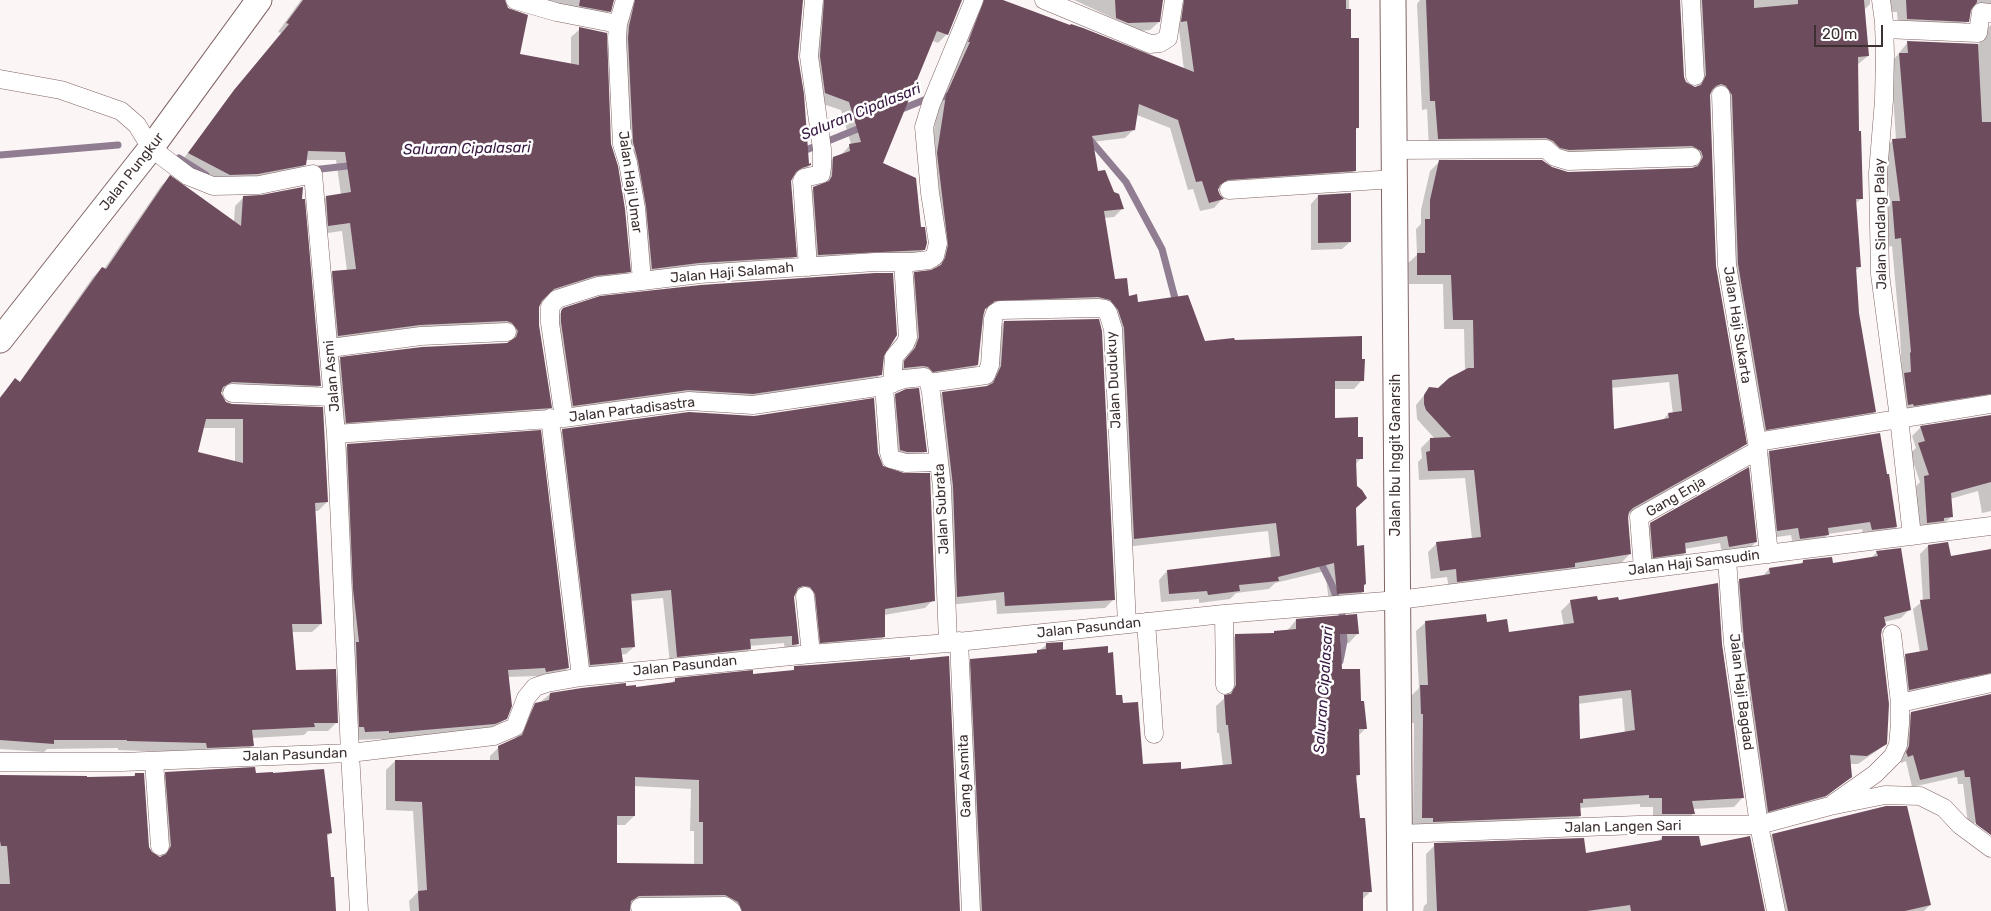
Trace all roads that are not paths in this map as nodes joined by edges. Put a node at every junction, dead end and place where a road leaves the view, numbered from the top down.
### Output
1 (260, 0) edge
2 (515, 0) edge
3 (625, 0) edge
4 (814, 0) edge
5 (974, 0) edge
6 (1044, 0) edge
7 (1174, 0) edge
8 (1393, 0) edge
9 (1691, 0) edge
10 (1881, 0) edge
11 (1991, 13) edge
12 (618, 24) junction
13 (1884, 29) junction
14 (1695, 76) dead end
15 (0, 79) edge
16 (1721, 95) dead end
17 (151, 148) junction
18 (1394, 150) junction
19 (1692, 157) dead end
20 (1394, 179) junction
21 (1229, 190) dead end
22 (903, 262) junction
23 (808, 267) junction
24 (642, 281) junction
25 (507, 332) dead end
26 (0, 340) edge
27 (330, 348) junction
28 (926, 380) junction
29 (888, 385) junction
30 (232, 393) dead end
31 (334, 397) junction
32 (1991, 404) edge
33 (557, 418) junction
34 (1900, 418) junction
35 (336, 434) junction
36 (1757, 446) junction
37 (939, 462) junction
38 (1991, 526) edge
39 (1912, 536) junction
40 (1770, 554) junction
41 (1728, 559) junction
42 (1643, 569) junction
43 (805, 596) dead end
44 (1398, 600) junction
45 (1224, 614) junction
46 (1146, 622) junction
47 (1127, 624) junction
48 (1892, 634) dead end
49 (953, 642) junction
50 (812, 654) junction
51 (581, 677) junction
52 (1991, 683) edge
53 (1225, 685) dead end
54 (1900, 703) junction
55 (1154, 734) dead end
56 (350, 754) junction
57 (154, 761) junction
58 (0, 762) edge
59 (1830, 806) junction
60 (1759, 825) junction
61 (1399, 834) junction
62 (160, 846) dead end
63 (1991, 848) edge
64 (640, 907) dead end
65 (359, 911) edge
66 (732, 911) edge
67 (970, 911) edge
68 (1400, 911) edge
69 (1776, 911) edge

1 - 17 main road, Jalan Pungkur
2 - 12 street
3 - 12 street, Jalan Haji Umar
4 - 23 street, Jalan Haji Salamah
5 - 22 street
6 - 7 street
8 - 18 main road, Jalan Ibu Inggit Ganarsih
9 - 14 street
10 - 13 street, Jalan Sindang Palay
11 - 13 street
12 - 24 street, Jalan Haji Umar
13 - 34 street, Jalan Sindang Palay
15 - 17 street
16 - 36 street, Jalan Haji Sukarta
17 - 26 main road, Jalan Pungkur
17 - 27 street, Jalan Asmi
18 - 19 street
18 - 20 main road, Jalan Ibu Inggit Ganarsih
20 - 21 street
20 - 44 main road, Jalan Ibu Inggit Ganarsih
22 - 23 street
22 - 29 street
23 - 24 street, Jalan Haji Salamah
24 - 33 street
25 - 27 street
27 - 31 street, Jalan Asmi
28 - 29 street, Jalan Partadisastra
28 - 37 street, Jalan Subrata
28 - 47 street, Jalan Dudukuy
29 - 33 street, Jalan Partadisastra
29 - 37 street
30 - 31 street
31 - 35 street, Jalan Asmi
32 - 34 street
33 - 35 street, Jalan Partadisastra
33 - 51 street
34 - 36 street
34 - 39 street, Jalan Sindang Palay
35 - 56 street, Jalan Asmi
36 - 40 street, Jalan Haji Sukarta
36 - 42 street, Gang Enja
37 - 49 street, Jalan Subrata
38 - 39 street, Jalan Haji Samsudin
39 - 40 street, Jalan Haji Samsudin
40 - 41 street, Jalan Haji Samsudin
41 - 42 street, Jalan Haji Samsudin
41 - 60 street, Jalan Haji Bagdad
42 - 44 street, Jalan Haji Samsudin
43 - 50 street
44 - 45 street, Jalan Pasundan
44 - 61 main road, Jalan Ibu Inggit Ganarsih
45 - 46 street, Jalan Pasundan
45 - 53 street
46 - 47 street, Jalan Pasundan
46 - 55 street
47 - 49 street, Jalan Pasundan
48 - 54 street
49 - 50 street, Jalan Pasundan
49 - 67 street, Gang Asmita
50 - 51 street, Jalan Pasundan
51 - 56 street, Jalan Pasundan
52 - 54 street
54 - 59 street
56 - 57 street, Jalan Pasundan
56 - 65 street, Jalan Asmi
57 - 58 street, Jalan Pasundan
57 - 62 street
59 - 60 street, Jalan Langen Sari
59 - 63 street, Jalan Langen Sari
60 - 61 street, Jalan Langen Sari
60 - 69 street
61 - 68 main road, Jalan Ibu Inggit Ganarsih
64 - 66 street

